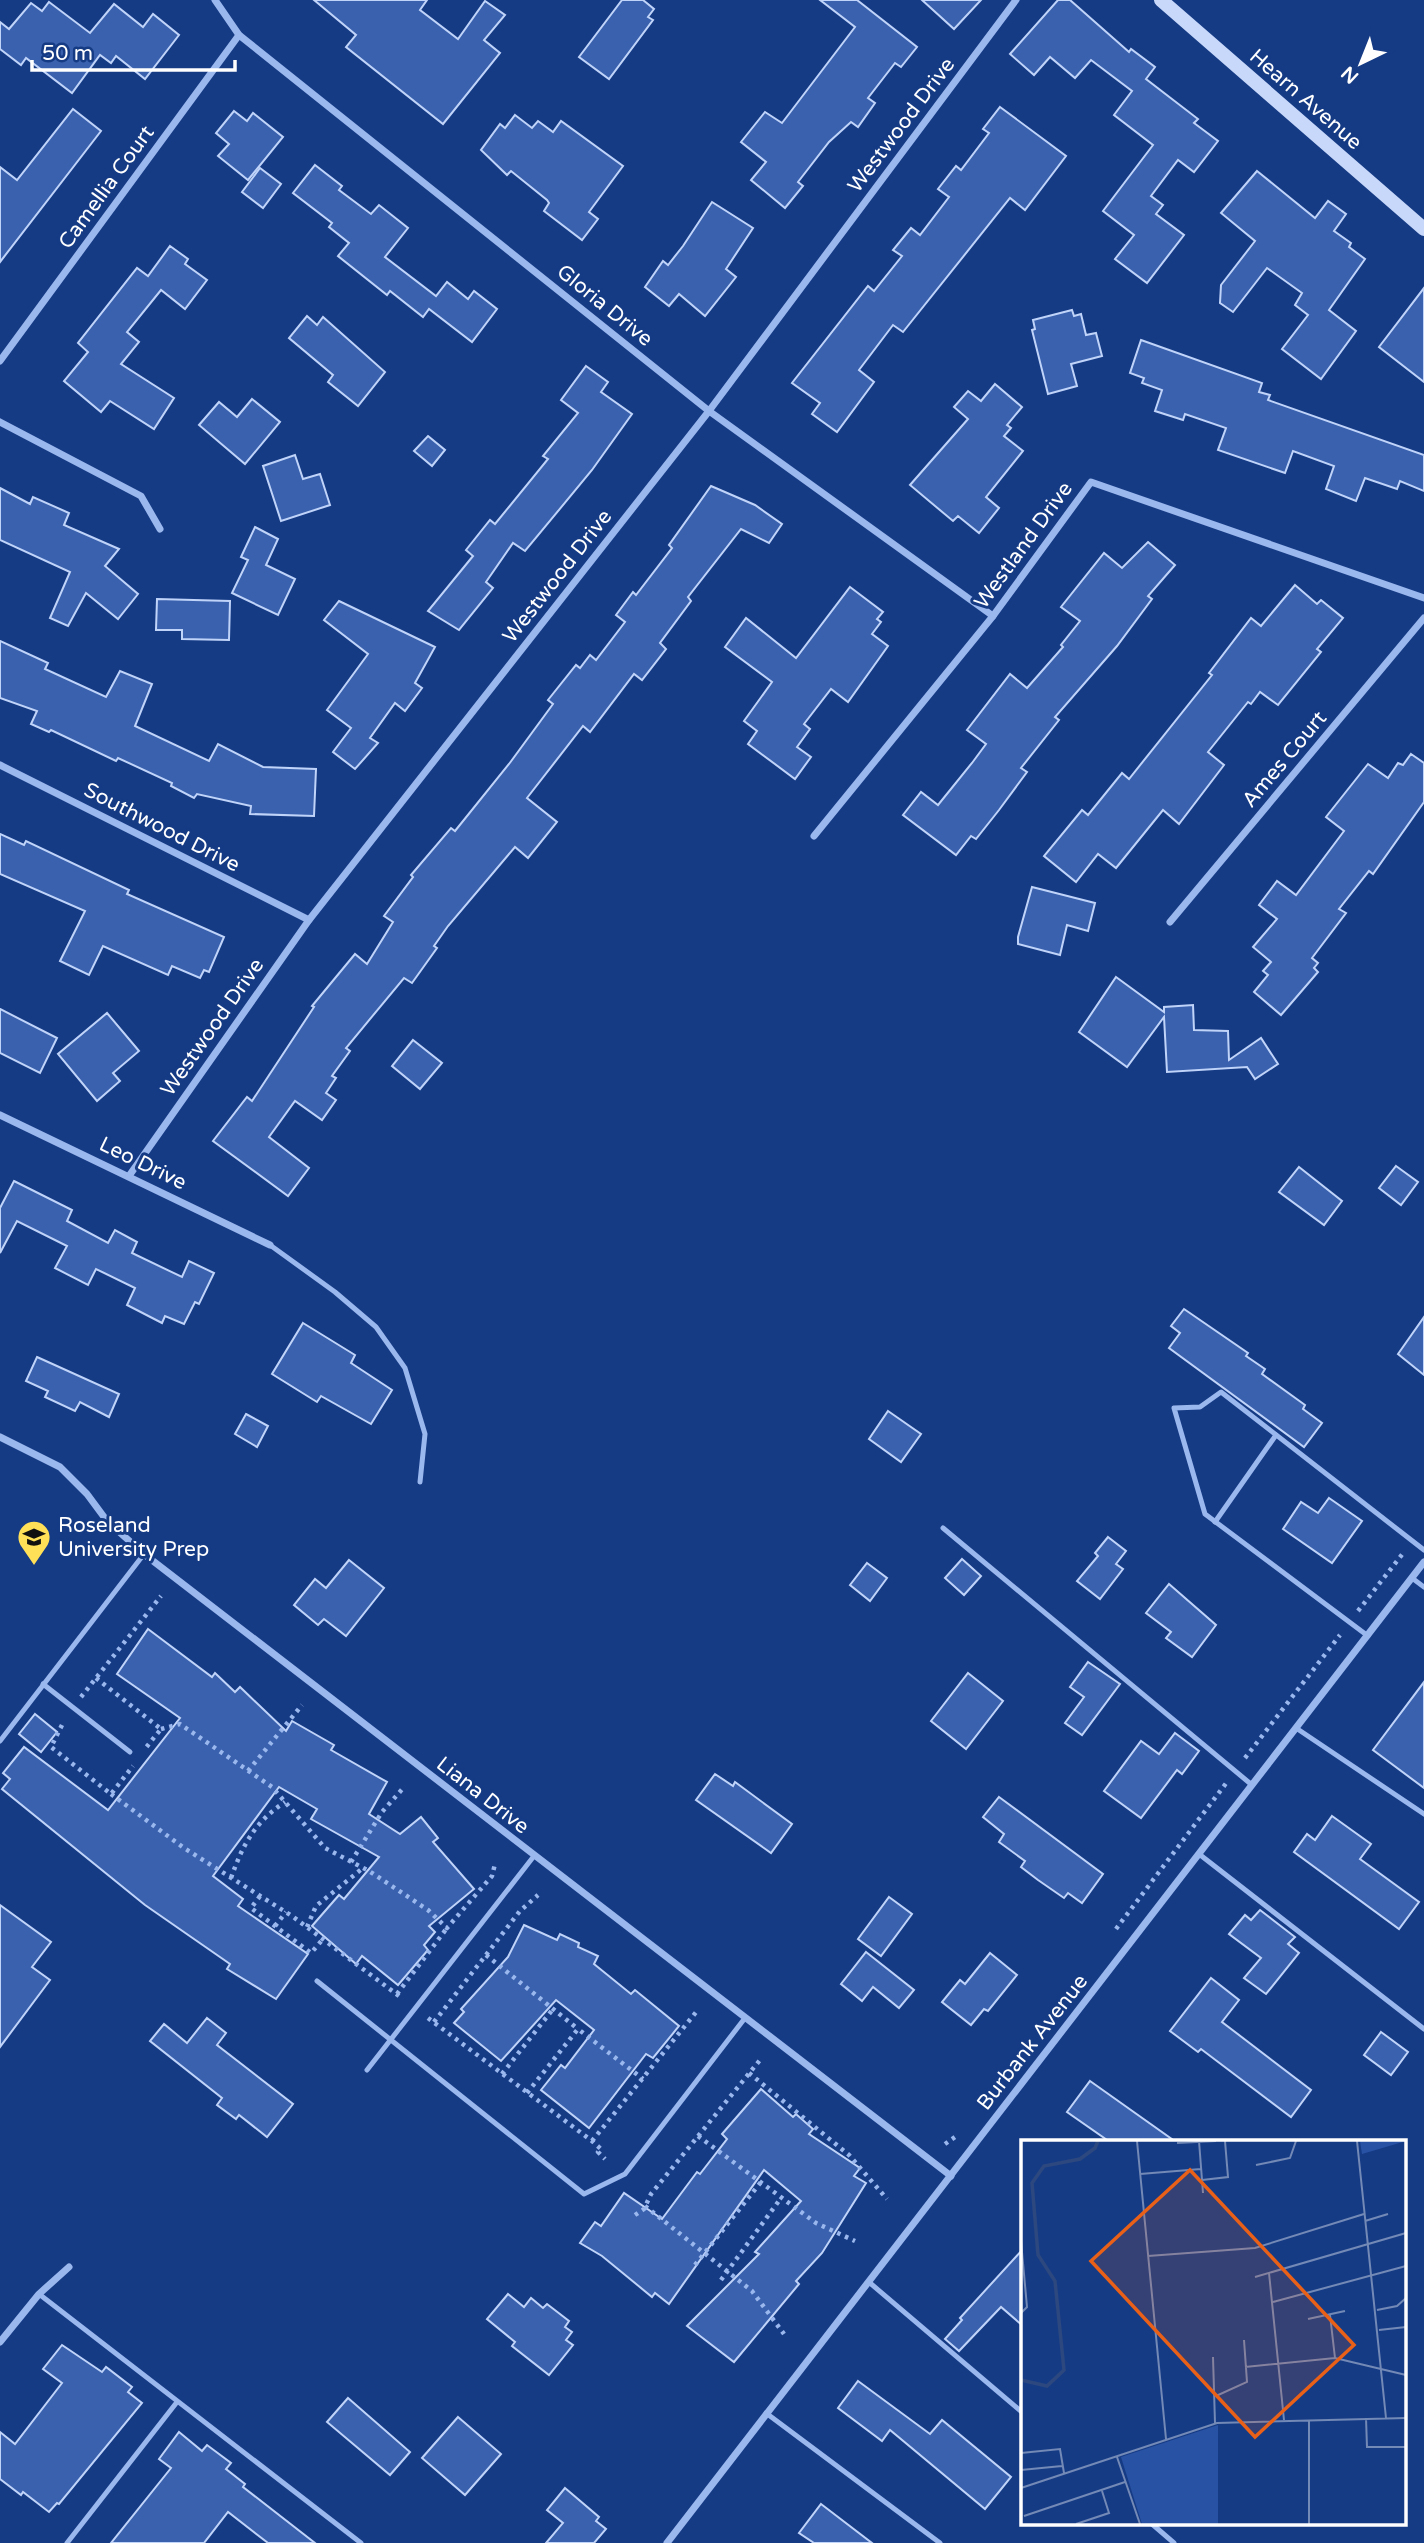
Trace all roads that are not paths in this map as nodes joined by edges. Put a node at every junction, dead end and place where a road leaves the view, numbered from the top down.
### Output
1 (215, 0) edge
2 (1016, 0) edge
3 (1161, 0) edge
4 (239, 35) junction
5 (1424, 229) edge
6 (0, 361) edge
7 (709, 411) junction
8 (0, 422) edge
9 (160, 529) dead end
10 (1424, 598) edge
11 (993, 616) junction
12 (1424, 618) edge
13 (0, 765) edge
14 (814, 836) dead end
15 (309, 920) junction
16 (1170, 922) dead end
17 (0, 1115) edge
18 (129, 1176) junction
19 (270, 1245) joint
20 (1276, 1435) junction
21 (0, 1437) edge
22 (420, 1482) dead end
23 (1215, 1522) junction
24 (943, 1528) dead end
25 (1424, 1550) edge
26 (144, 1554) junction
27 (1424, 1562) edge
28 (1412, 1578) junction
29 (1424, 1587) edge
30 (1368, 1636) junction
31 (43, 1684) junction
32 (1296, 1728) junction
33 (0, 1741) edge
34 (130, 1752) dead end
35 (1252, 1784) junction
36 (1424, 1814) edge
37 (1199, 1854) junction
38 (534, 1856) junction
39 (317, 1982) dead end
40 (745, 2018) junction
41 (1424, 2029) edge
42 (392, 2038) junction
43 (367, 2070) dead end
44 (951, 2176) junction
45 (69, 2267) dead end
46 (870, 2283) junction
47 (39, 2294) junction
48 (0, 2342) edge
49 (177, 2402) junction
50 (1021, 2411) edge
51 (766, 2413) junction
52 (1154, 2526) edge
53 (67, 2543) edge
54 (361, 2543) edge
55 (667, 2543) edge
56 (940, 2543) edge
57 (1174, 2543) edge

1 - 4 street, Gloria Drive
2 - 7 street, Westwood Drive
3 - 5 main road, Hearn Avenue
4 - 6 street, Camellia Court
4 - 7 street, Gloria Drive
7 - 11 street, Gloria Drive
7 - 15 street, Westwood Drive
8 - 9 street
10 - 11 street, Westland Drive
11 - 14 street, Westland Drive
12 - 16 street, Ames Court
13 - 15 street, Southwood Drive
15 - 18 street, Westwood Drive
17 - 18 street, Leo Drive
18 - 19 street, Leo Drive
19 - 22 lane
20 - 23 lane
20 - 23 lane
20 - 25 lane
21 - 26 street, Liana Drive
23 - 30 lane
24 - 35 lane
26 - 31 lane
26 - 38 street, Liana Drive
27 - 28 street, Burbank Avenue
28 - 29 lane
28 - 30 street, Burbank Avenue
30 - 32 street, Burbank Avenue
31 - 33 lane
31 - 34 lane
32 - 35 street, Burbank Avenue
32 - 36 lane
35 - 37 street, Burbank Avenue
37 - 41 lane
37 - 44 street, Burbank Avenue
38 - 40 street, Liana Drive
38 - 42 lane
39 - 42 lane
40 - 42 lane
40 - 44 street, Liana Drive
42 - 43 lane
44 - 46 street, Burbank Avenue
45 - 47 street
46 - 50 lane
46 - 51 street, Burbank Avenue
47 - 48 street
47 - 49 lane
49 - 53 lane
49 - 54 lane
51 - 55 street, Burbank Avenue
51 - 56 lane
52 - 57 lane

